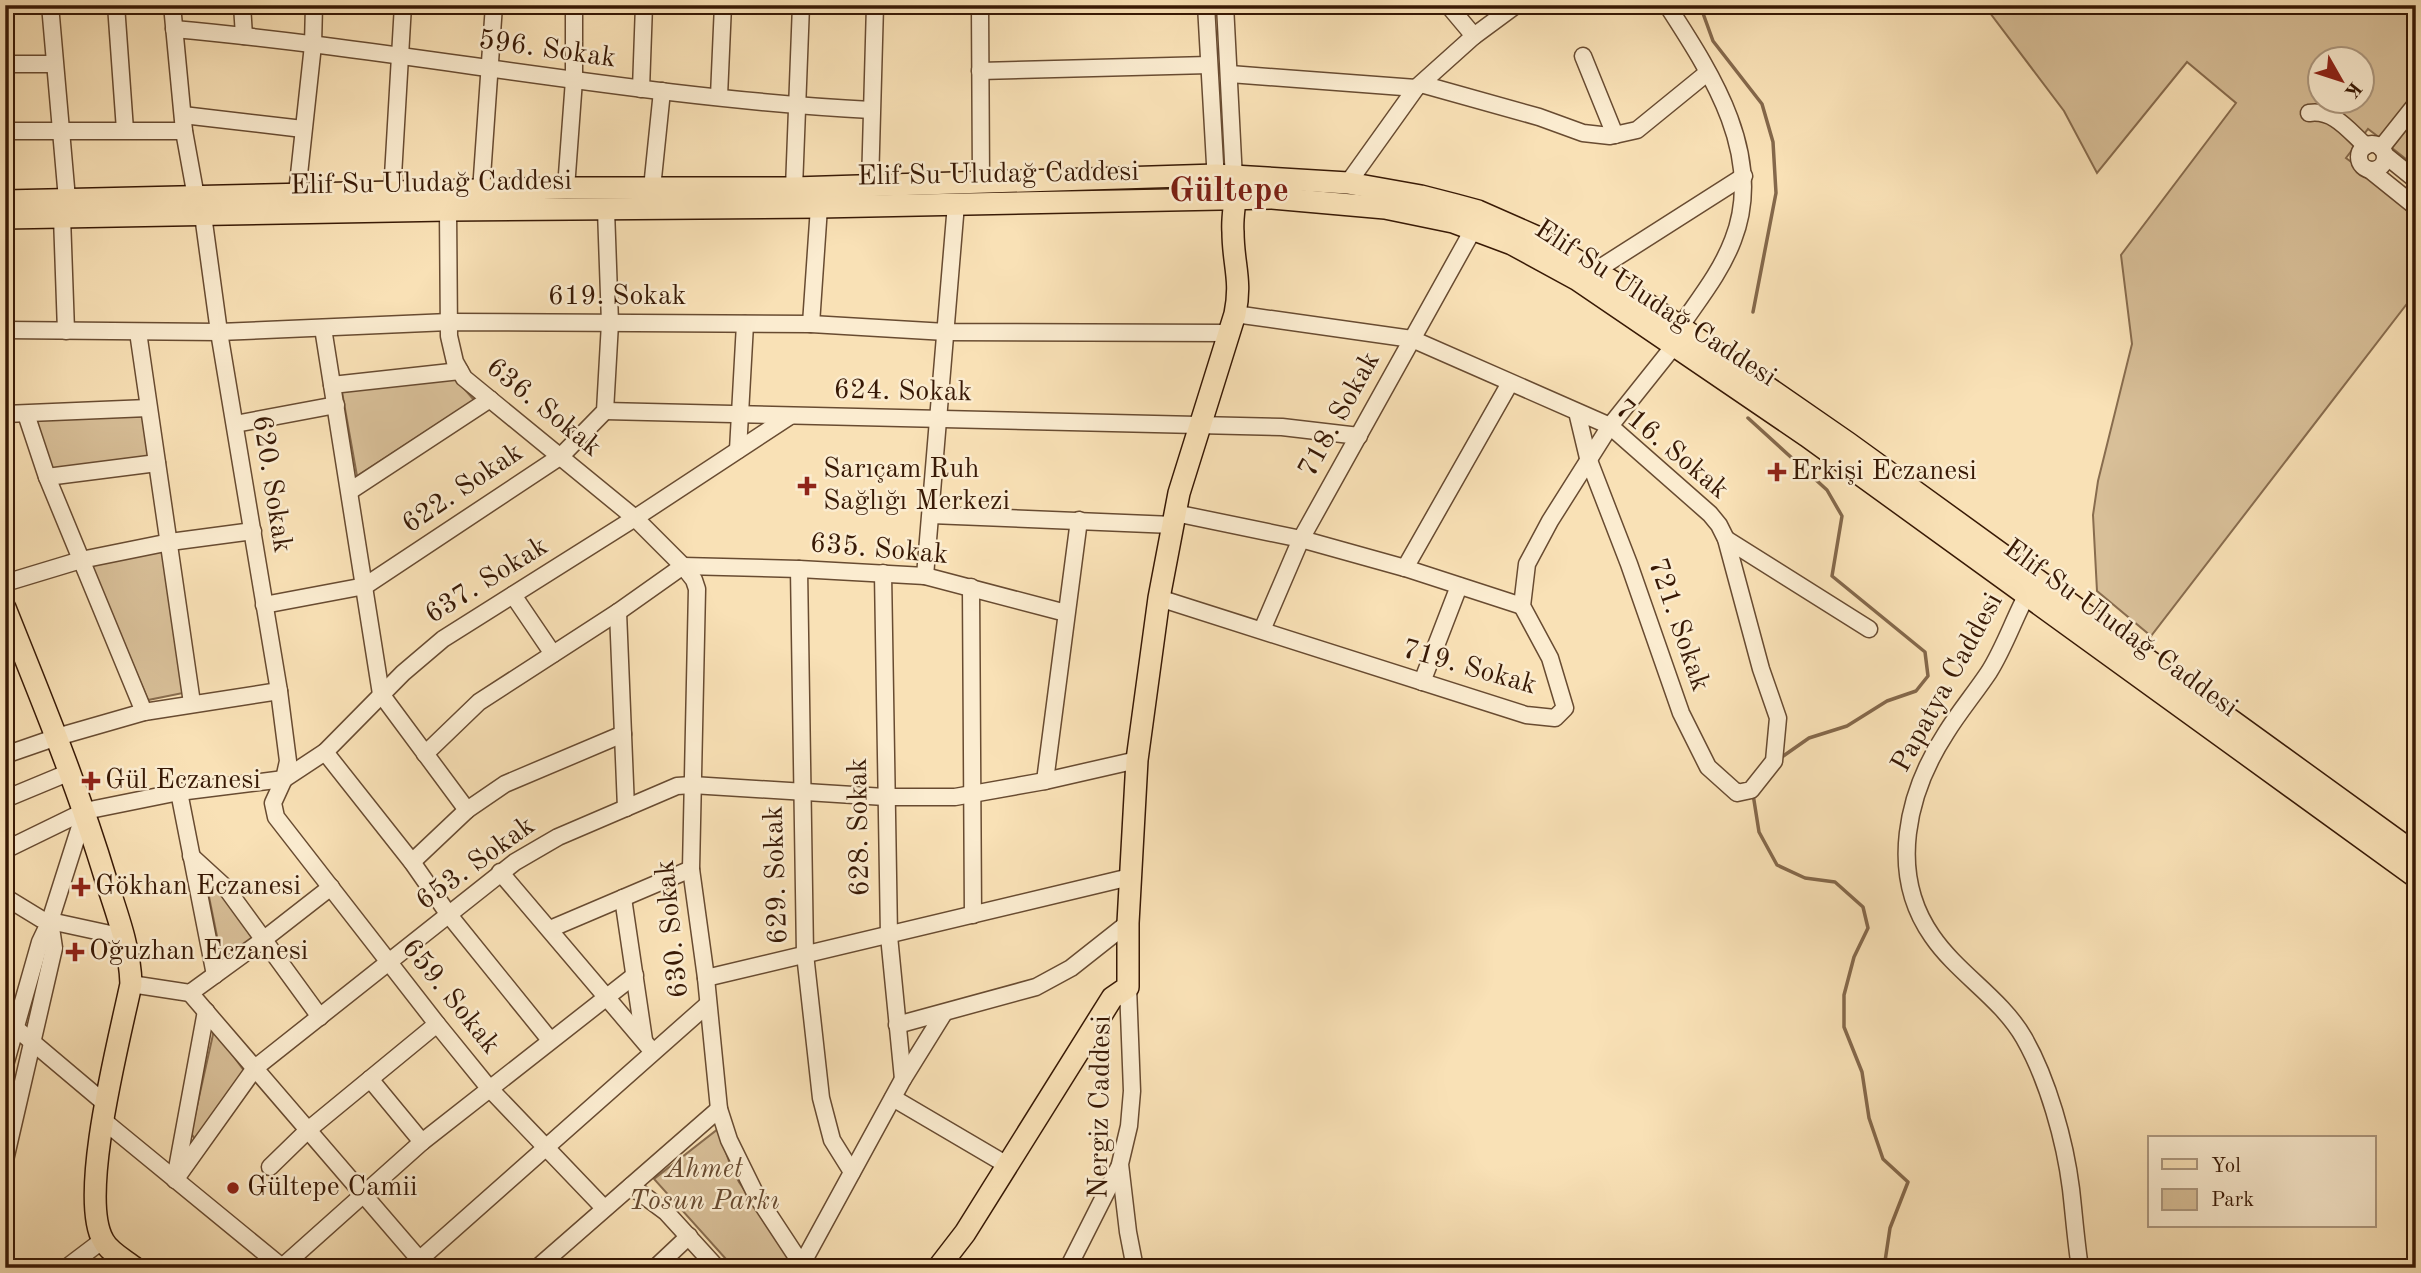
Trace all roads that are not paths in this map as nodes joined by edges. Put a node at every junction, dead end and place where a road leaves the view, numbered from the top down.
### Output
1 (50, 5) edge
2 (116, 5) edge
3 (172, 5) edge
4 (242, 5) edge
5 (314, 5) edge
6 (403, 5) edge
7 (494, 5) edge
8 (574, 5) edge
9 (644, 5) edge
10 (723, 5) edge
11 (800, 5) edge
12 (875, 5) edge
13 (980, 5) edge
14 (1206, 5) edge
15 (1225, 5) edge
16 (1448, 5) edge
17 (1517, 5) edge
18 (1667, 5) edge
19 (174, 29) junction
20 (244, 36) junction
21 (1474, 36) junction
22 (313, 46) junction
23 (401, 56) junction
24 (1583, 56) dead end
25 (5, 64) edge
26 (54, 64) junction
27 (1209, 65) junction
28 (489, 69) junction
29 (980, 71) junction
30 (1707, 73) junction
31 (1230, 75) junction
32 (574, 80) junction
33 (1418, 86) junction
34 (641, 89) junction
35 (662, 91) junction
36 (719, 96) junction
37 (2416, 104) edge
38 (798, 106) junction
39 (871, 110) junction
40 (2338, 116) edge
41 (184, 123) junction
42 (303, 129) junction
43 (125, 130) junction
44 (5, 131) edge
45 (61, 131) junction
46 (1615, 135) junction
47 (2378, 150) junction
48 (1225, 176) junction
49 (1744, 176) junction
50 (2416, 180) edge
51 (981, 182) junction
52 (1348, 183) junction
53 (870, 185) junction
54 (566, 188) junction
55 (652, 188) junction
56 (794, 188) junction
57 (481, 191) junction
58 (296, 193) junction
59 (392, 193) junction
60 (1226, 199) junction
61 (5, 201) edge
62 (956, 204) junction
63 (200, 206) junction
64 (819, 207) junction
65 (2416, 207) edge
66 (64, 208) junction
67 (448, 210) junction
68 (606, 210) junction
69 (5, 218) edge
70 (1474, 228) junction
71 (1595, 271) junction
72 (449, 322) junction
73 (610, 323) junction
74 (745, 324) junction
75 (811, 324) junction
76 (1232, 324) junction
77 (323, 328) junction
78 (5, 330) edge
79 (66, 331) junction
80 (138, 332) junction
81 (219, 332) junction
82 (946, 332) junction
83 (1677, 337) junction
84 (1412, 339) junction
85 (460, 371) junction
86 (1510, 383) junction
87 (332, 385) junction
88 (490, 399) junction
89 (336, 405) junction
90 (148, 408) junction
91 (605, 411) junction
92 (1577, 412) junction
93 (5, 414) edge
94 (26, 414) junction
95 (740, 415) junction
96 (790, 416) junction
97 (939, 419) junction
98 (235, 424) junction
99 (1199, 426) junction
100 (1610, 426) junction
101 (1359, 436) junction
102 (738, 450) junction
103 (561, 456) junction
104 (1588, 458) junction
105 (157, 463) junction
106 (47, 477) junction
107 (350, 491) junction
108 (931, 515) junction
109 (635, 518) junction
110 (1174, 519) junction
111 (1079, 520) junction
112 (253, 531) junction
113 (1726, 539) junction
114 (1301, 540) junction
115 (170, 542) junction
116 (81, 561) junction
117 (683, 566) junction
118 (1405, 568) junction
119 (799, 569) junction
120 (883, 573) junction
121 (925, 576) junction
122 (5, 583) edge
123 (365, 586) junction
124 (1459, 586) junction
125 (971, 587) junction
126 (2031, 587) junction
127 (513, 595) junction
128 (1159, 598) junction
129 (264, 606) junction
130 (1522, 606) junction
131 (5, 608) edge
132 (618, 612) junction
133 (1066, 613) junction
134 (1869, 629) dead end
135 (1262, 631) junction
136 (553, 654) junction
137 (1422, 682) junction
138 (279, 691) junction
139 (381, 694) junction
140 (192, 703) junction
141 (144, 712) junction
142 (623, 734) junction
143 (57, 737) junction
144 (325, 752) junction
145 (425, 754) junction
146 (5, 755) edge
147 (1137, 760) junction
148 (1774, 761) joint
149 (71, 772) junction
150 (284, 779) junction
151 (1045, 780) junction
152 (691, 785) junction
153 (179, 792) junction
154 (801, 793) junction
155 (972, 795) junction
156 (885, 797) junction
157 (5, 799) edge
158 (626, 808) junction
159 (467, 810) junction
160 (85, 811) junction
161 (5, 850) edge
162 (2416, 854) edge
163 (191, 856) junction
164 (412, 862) junction
165 (691, 869) junction
166 (500, 872) junction
167 (1130, 877) junction
168 (2416, 877) edge
169 (331, 887) junction
170 (5, 897) edge
171 (623, 898) junction
172 (449, 915) junction
173 (974, 915) junction
174 (50, 921) junction
175 (1128, 923) junction
176 (550, 929) junction
177 (888, 936) junction
178 (124, 937) junction
179 (263, 940) junction
180 (805, 954) junction
181 (388, 963) junction
182 (215, 975) junction
183 (635, 975) junction
184 (706, 978) junction
185 (131, 984) junction
186 (1128, 987) junction
187 (190, 993) junction
188 (606, 996) junction
189 (708, 1004) junction
190 (206, 1011) junction
191 (944, 1013) junction
192 (320, 1017) junction
193 (436, 1024) junction
194 (897, 1025) junction
195 (9, 1032) edge
196 (550, 1040) junction
197 (32, 1042) junction
198 (649, 1047) junction
199 (5, 1065) edge
200 (255, 1068) junction
201 (370, 1079) junction
202 (903, 1080) junction
203 (489, 1088) junction
204 (893, 1098) junction
205 (719, 1110) junction
206 (105, 1113) junction
207 (308, 1130) junction
208 (422, 1142) junction
209 (546, 1148) junction
210 (5, 1160) edge
211 (1120, 1164) junction
212 (1007, 1165) junction
213 (271, 1167) dead end
214 (852, 1172) junction
215 (175, 1180) junction
216 (631, 1186) junction
217 (364, 1195) junction
218 (604, 1208) junction
219 (965, 1233) junction
220 (689, 1236) junction
221 (103, 1240) junction
222 (74, 1265) edge
223 (419, 1265) edge
224 (803, 1266) edge
225 (282, 1267) edge
226 (135, 1268) edge
227 (537, 1268) edge
228 (655, 1268) edge
229 (717, 1268) edge
230 (938, 1268) edge
231 (951, 1268) edge
232 (1068, 1268) edge
233 (1135, 1268) edge
234 (2080, 1268) edge

1 - 26 street
2 - 43 street
3 - 19 street, 620. Sokak
4 - 20 street
5 - 22 street
6 - 23 street
7 - 28 street
8 - 32 street
9 - 34 street
10 - 36 street
11 - 38 street
12 - 39 street
13 - 29 street
14 - 27 street
15 - 31 street
16 - 21 street
17 - 21 street
18 - 30 street
19 - 20 street, 596. Sokak
19 - 41 street, 620. Sokak
20 - 22 street, 596. Sokak
21 - 33 street
22 - 23 street, 596. Sokak
22 - 42 street
23 - 28 street, 596. Sokak
23 - 59 street
24 - 46 street
25 - 26 street
26 - 45 street
27 - 29 street
27 - 48 street
28 - 32 street, 596. Sokak
28 - 57 street
29 - 51 street
30 - 46 street
30 - 49 street
31 - 33 street
31 - 48 street
32 - 34 street, 596. Sokak
32 - 54 street
33 - 46 street
33 - 52 street
34 - 35 street, 596. Sokak
35 - 36 street, 596. Sokak
35 - 55 street
36 - 38 street, 596. Sokak
37 - 47 street
38 - 39 street, 596. Sokak
38 - 56 street
39 - 53 street
40 - 47 street
41 - 42 street
41 - 43 street
41 - 63 street, 620. Sokak
42 - 58 street
43 - 45 street
44 - 45 street
45 - 66 street
47 - 50 street
47 - 65 street
48 - 51 main road, Elif Su Uludağ Caddesi
48 - 52 main road, Elif Su Uludağ Caddesi
48 - 60 street
49 - 71 street
49 - 83 street
51 - 53 main road, Elif Su Uludağ Caddesi
52 - 71 main road, Elif Su Uludağ Caddesi
53 - 56 main road, Elif Su Uludağ Caddesi
54 - 55 main road, Elif Su Uludağ Caddesi
54 - 57 main road, Elif Su Uludağ Caddesi
55 - 56 main road, Elif Su Uludağ Caddesi
57 - 59 main road, Elif Su Uludağ Caddesi
58 - 59 main road, Elif Su Uludağ Caddesi
58 - 63 main road, Elif Su Uludağ Caddesi
60 - 62 main road, Elif Su Uludağ Caddesi
60 - 70 main road, Elif Su Uludağ Caddesi
60 - 76 main road
61 - 66 main road, Elif Su Uludağ Caddesi
62 - 64 main road, Elif Su Uludağ Caddesi
62 - 82 street
63 - 66 main road, Elif Su Uludağ Caddesi
63 - 67 main road, Elif Su Uludağ Caddesi
63 - 81 street, 620. Sokak
64 - 68 main road, Elif Su Uludağ Caddesi
64 - 75 street
66 - 69 main road, Elif Su Uludağ Caddesi
66 - 79 street
67 - 68 main road, Elif Su Uludağ Caddesi
67 - 72 street, 636. Sokak
68 - 73 street
70 - 83 main road, Elif Su Uludağ Caddesi
70 - 84 street, 718. Sokak
71 - 83 main road, Elif Su Uludağ Caddesi
72 - 73 street, 619. Sokak
72 - 77 street, 619. Sokak
72 - 85 street, 636. Sokak
73 - 74 street, 619. Sokak
73 - 91 street
74 - 75 street, 619. Sokak
74 - 95 street
75 - 82 street, 619. Sokak
76 - 82 street, 619. Sokak
76 - 84 street, 716. Sokak
76 - 99 main road
77 - 81 street, 619. Sokak
77 - 87 street
78 - 79 street, 619. Sokak
79 - 80 street, 619. Sokak
80 - 81 street, 619. Sokak
80 - 90 street
81 - 98 street, 620. Sokak
82 - 97 street
83 - 100 street
83 - 126 main road, Elif Su Uludağ Caddesi
84 - 86 street, 716. Sokak
84 - 101 street, 718. Sokak
85 - 87 street
85 - 88 street, 636. Sokak
86 - 92 street, 716. Sokak
86 - 118 street
87 - 89 street
88 - 103 street, 636. Sokak
88 - 107 street
89 - 98 street
89 - 107 street
90 - 94 street
90 - 105 street
91 - 95 street, 624. Sokak
91 - 103 street, 622. Sokak
92 - 100 street, 716. Sokak
92 - 104 street, 721. Sokak
93 - 94 street
94 - 106 street
95 - 96 street, 624. Sokak
95 - 102 street
96 - 97 street, 624. Sokak
96 - 102 street, 637. Sokak
97 - 99 street, 624. Sokak
97 - 108 street
98 - 112 street, 620. Sokak
99 - 101 street, 624. Sokak
99 - 110 main road
100 - 104 street
100 - 113 street, 716. Sokak
101 - 114 street, 718. Sokak
102 - 109 street, 637. Sokak
103 - 109 street, 636. Sokak
103 - 123 street, 622. Sokak
104 - 130 street
104 - 148 street, 721. Sokak
105 - 106 street
105 - 115 street
106 - 116 street
107 - 123 street
108 - 111 street
108 - 121 street
109 - 117 street, 636. Sokak
109 - 127 street, 637. Sokak
110 - 111 street
110 - 114 street
110 - 128 main road
111 - 133 street
112 - 115 street
112 - 129 street, 620. Sokak
113 - 134 street
113 - 148 street, 716. Sokak
114 - 118 street
114 - 135 street, 718. Sokak
115 - 116 street
115 - 140 street
116 - 122 street
116 - 141 street
117 - 119 street, 635. Sokak
117 - 132 street
117 - 152 street, 630. Sokak
118 - 124 street
119 - 120 street, 635. Sokak
119 - 154 street, 629. Sokak
120 - 121 street, 635. Sokak
120 - 156 street, 628. Sokak
121 - 125 street, 635. Sokak
123 - 129 street, 622. Sokak
123 - 139 street
124 - 130 street
124 - 137 street
125 - 133 street, 635. Sokak
125 - 155 street
126 - 162 main road, Elif Su Uludağ Caddesi
126 - 168 main road, Elif Su Uludağ Caddesi
126 - 234 street, Papatya Caddesi
127 - 136 street
127 - 139 street, 637. Sokak
128 - 135 street, 719. Sokak
128 - 147 main road
129 - 138 street, 620. Sokak
130 - 137 street, 719. Sokak
131 - 143 main road
132 - 136 street
132 - 142 street
133 - 151 street
135 - 137 street, 719. Sokak
136 - 145 street
138 - 140 street
138 - 150 street, 620. Sokak
139 - 144 street, 637. Sokak
139 - 145 street
140 - 141 street
141 - 143 street
142 - 158 street
142 - 159 street
143 - 146 street
143 - 149 main road
144 - 150 street, 637. Sokak
144 - 164 street
145 - 159 street
147 - 151 street, 653. Sokak
147 - 167 main road
149 - 157 street
149 - 160 main road
150 - 153 street
150 - 169 street, 659. Sokak
151 - 155 street, 653. Sokak
152 - 154 street, 653. Sokak
152 - 158 street, 653. Sokak
152 - 165 street, 630. Sokak
153 - 160 street
153 - 163 street
154 - 156 street, 653. Sokak
154 - 180 street, 629. Sokak
155 - 156 street, 653. Sokak
155 - 173 street
156 - 177 street, 628. Sokak
158 - 166 street, 653. Sokak
159 - 164 street
160 - 161 street
160 - 174 street
160 - 178 main road
163 - 179 street
163 - 182 street
164 - 172 street
165 - 171 street
165 - 184 street, 630. Sokak
166 - 172 street, 653. Sokak
166 - 176 street
167 - 173 street
167 - 175 main road
169 - 179 street
169 - 181 street, 659. Sokak
170 - 174 street
171 - 176 street
171 - 183 street
172 - 181 street, 653. Sokak
172 - 196 street
173 - 177 street
174 - 178 street
174 - 195 street
174 - 197 street
175 - 186 main road
175 - 191 street
176 - 188 street
177 - 180 street
177 - 194 street, 628. Sokak
178 - 185 main road
179 - 182 street
179 - 192 street
180 - 184 street
180 - 214 street, 629. Sokak
181 - 192 street, 653. Sokak
181 - 193 street, 659. Sokak
182 - 187 street
183 - 188 street
183 - 198 street
184 - 189 street, 630. Sokak
185 - 187 street
185 - 206 main road
186 - 211 street, Nergiz Caddesi
186 - 212 main road
187 - 190 street
188 - 196 street
188 - 198 street
189 - 198 street
189 - 205 street, 630. Sokak
190 - 200 street
190 - 215 street
191 - 194 street
191 - 202 street
192 - 200 street, 653. Sokak
193 - 201 street
193 - 203 street, 659. Sokak
194 - 202 street, 628. Sokak
195 - 197 street
195 - 199 street
196 - 203 street
197 - 206 street
197 - 210 street
198 - 209 street
200 - 207 street
200 - 215 street, 653. Sokak
201 - 207 street
201 - 208 street
202 - 204 street
203 - 208 street
203 - 209 street, 659. Sokak
204 - 212 street
204 - 214 street
205 - 216 street
205 - 224 street, 630. Sokak
206 - 215 street
206 - 221 main road
207 - 213 street
207 - 217 street
208 - 217 street
209 - 218 street, 659. Sokak
209 - 223 street
211 - 232 street
211 - 233 street, Nergiz Caddesi
212 - 219 main road
214 - 224 street
215 - 225 street
216 - 218 street
216 - 220 street
217 - 223 street
217 - 225 street
218 - 227 street
219 - 230 main road
219 - 231 street
220 - 228 street
220 - 229 street
221 - 222 street
221 - 226 main road

